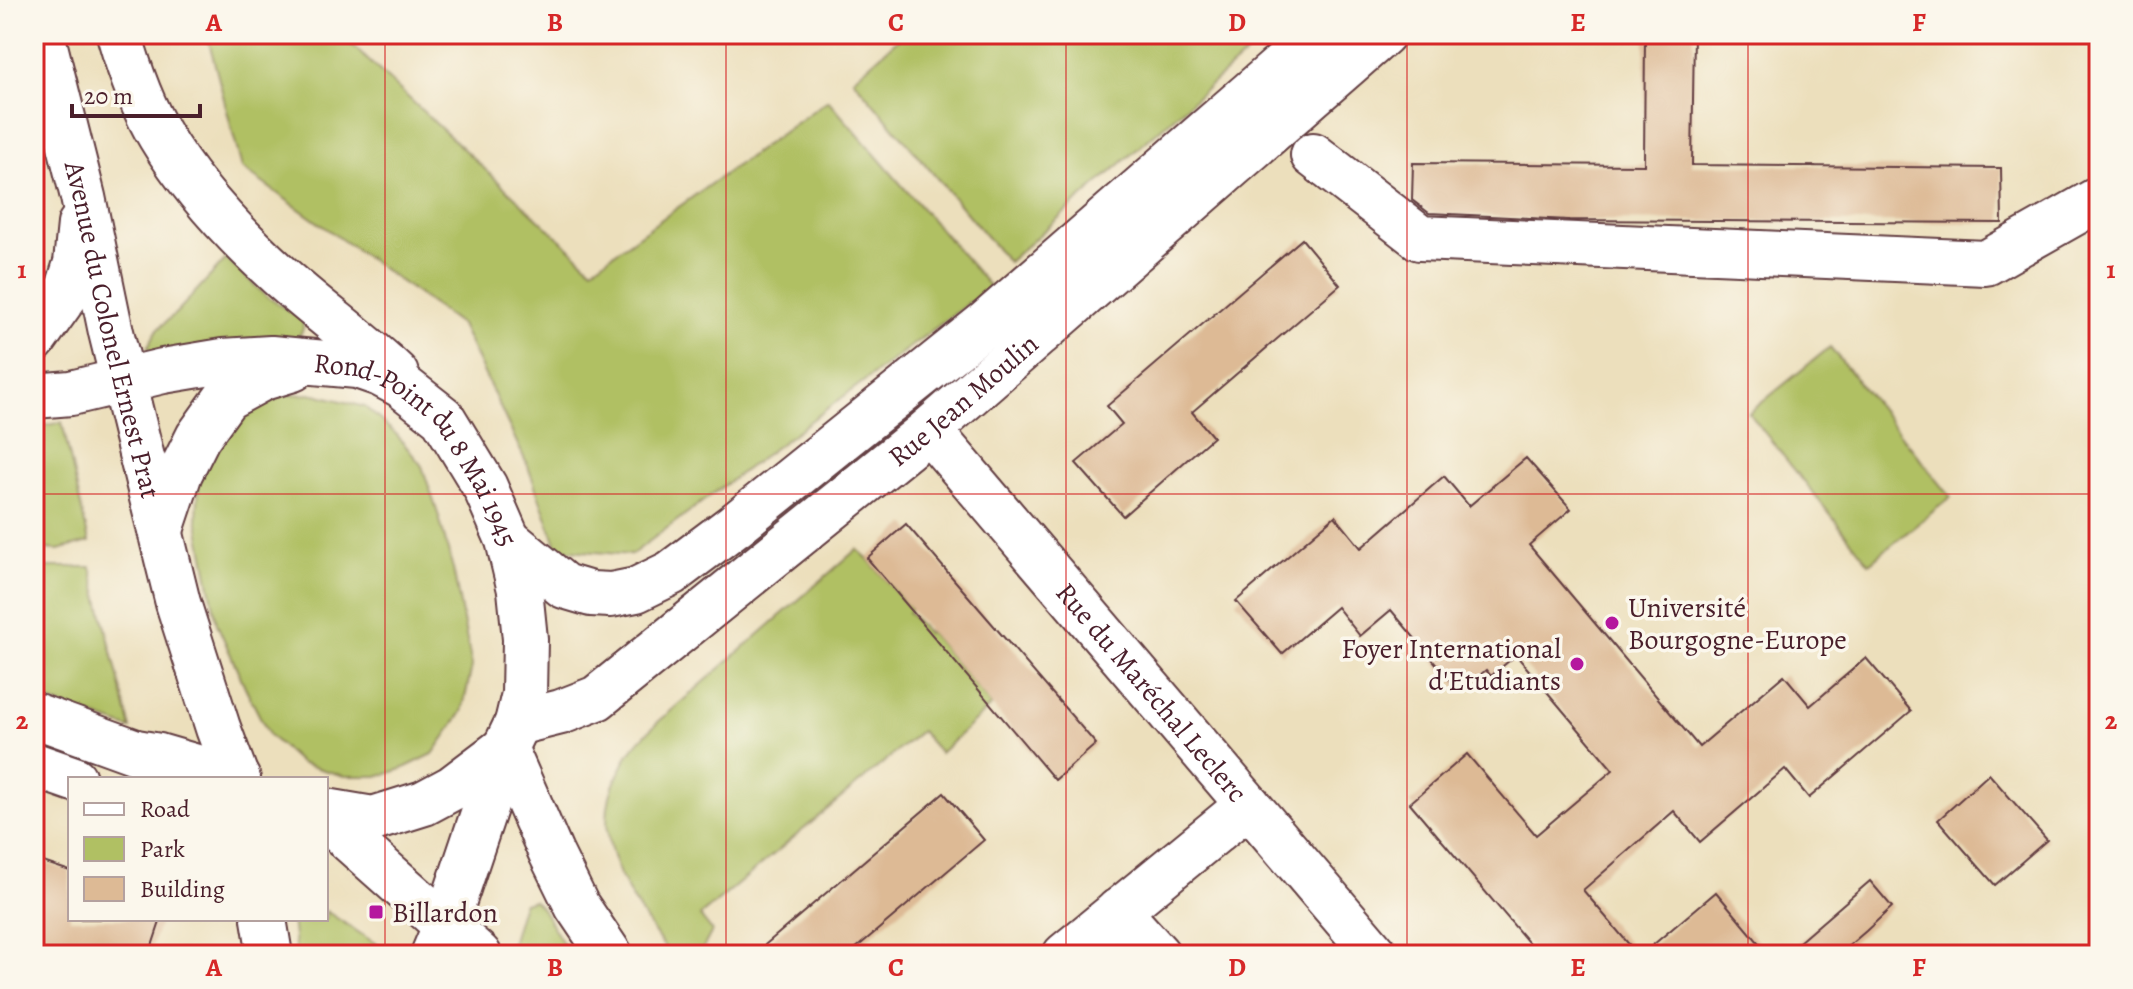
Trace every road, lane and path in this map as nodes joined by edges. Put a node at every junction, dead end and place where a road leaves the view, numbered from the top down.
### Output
1 (42, 34) edge
2 (119, 34) edge
3 (1318, 34) edge
4 (1383, 34) edge
5 (1313, 155) dead end
6 (83, 197) junction
7 (2099, 199) edge
8 (34, 340) edge
9 (315, 363) junction
10 (123, 380) junction
11 (34, 396) edge
12 (441, 417) junction
13 (929, 430) junction
14 (161, 530) junction
15 (508, 540) junction
16 (34, 715) edge
17 (511, 736) junction
18 (34, 765) edge
19 (68, 777) edge
20 (230, 777) edge
21 (236, 777) edge
22 (1248, 805) junction
23 (328, 811) edge
24 (328, 821) edge
25 (1118, 911) junction
26 (264, 921) edge
27 (439, 940) edge
28 (270, 955) edge
29 (479, 955) edge
30 (610, 955) edge
31 (1065, 955) edge
32 (1158, 955) edge
33 (1376, 955) edge

1 - 6 main road, Avenue du Colonel Ernest Prat
2 - 12 main road
3 - 15 main road, Rue Jean Moulin
4 - 13 main road, Rue Jean Moulin
5 - 7 main road
6 - 8 main road
6 - 10 main road, Avenue du Colonel Ernest Prat
9 - 10 main road
9 - 12 main road, Rond-Point du 8 Mai 1945
9 - 14 main road, Rond-Point du 8 Mai 1945
10 - 11 main road
10 - 14 main road, Avenue du Colonel Ernest Prat
12 - 15 main road, Rond-Point du 8 Mai 1945
13 - 17 main road, Rue Jean Moulin
13 - 22 main road, Rue du Maréchal Leclerc
14 - 21 main road
15 - 17 main road, Rond-Point du 8 Mai 1945
16 - 20 main road
17 - 23 main road
17 - 27 main road, Rond-Point du 8 Mai 1945
17 - 30 main road
18 - 19 main road
22 - 25 main road
22 - 33 main road, Rue du Maréchal Leclerc
24 - 27 main road
25 - 31 main road
25 - 32 main road
26 - 28 main road
27 - 29 main road

